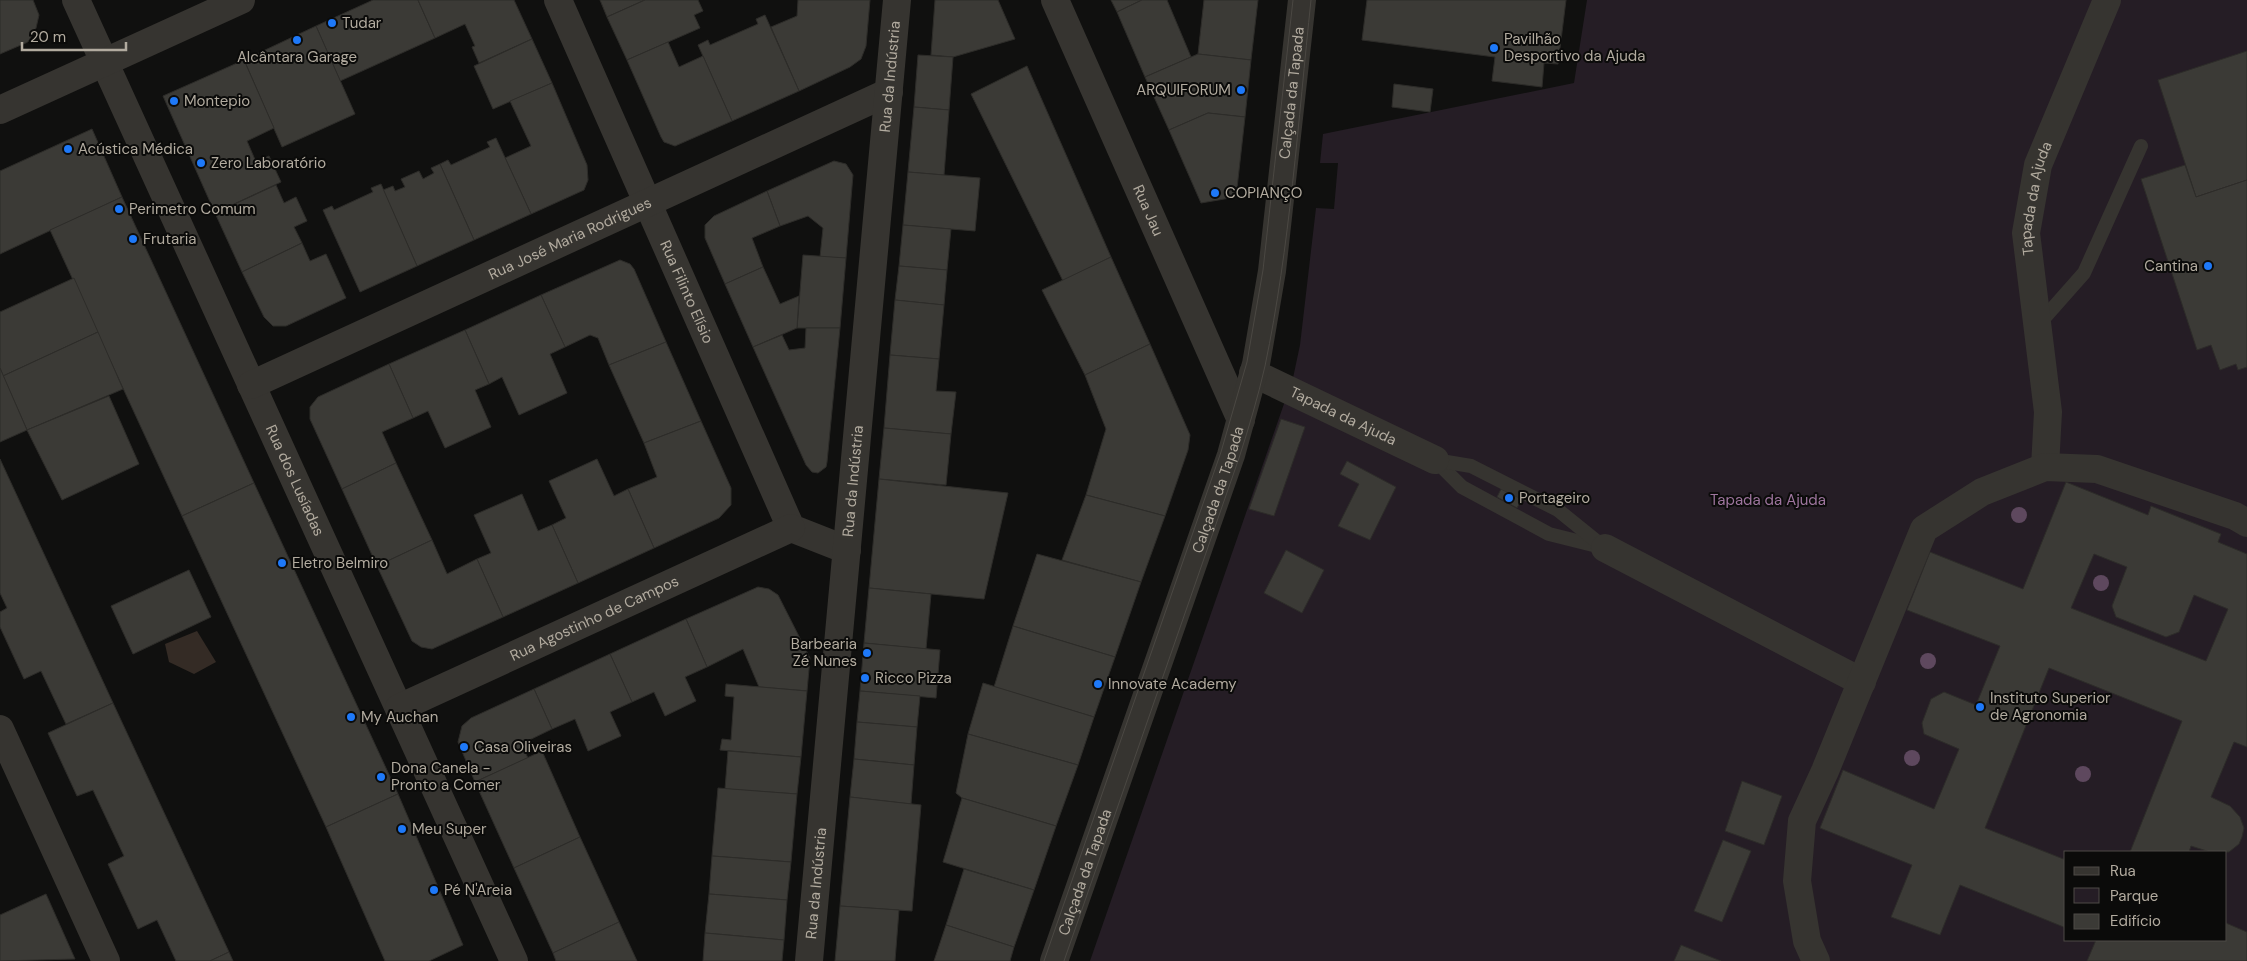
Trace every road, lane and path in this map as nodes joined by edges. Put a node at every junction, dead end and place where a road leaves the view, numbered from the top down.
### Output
1 (76, 0) edge
2 (241, 0) edge
3 (558, 0) edge
4 (898, 0) edge
5 (1055, 0) edge
6 (1302, 0) edge
7 (2106, 0) edge
8 (104, 62) junction
9 (889, 92) junction
10 (0, 110) edge
11 (2141, 146) dead end
12 (648, 203) junction
13 (2037, 325) junction
14 (1253, 373) junction
15 (251, 385) junction
16 (1240, 420) junction
17 (1435, 460) junction
18 (2045, 467) junction
19 (2247, 523) edge
20 (791, 528) junction
21 (1605, 548) junction
22 (847, 550) junction
23 (1862, 682) junction
24 (399, 708) junction
25 (0, 729) edge
26 (106, 961) edge
27 (514, 961) edge
28 (809, 961) edge
29 (1054, 961) edge
30 (1816, 961) edge

1 - 8 street, Rua dos Lusíadas
2 - 8 street
3 - 12 street, Rua Filinto Elísio
4 - 9 street, Rua da Indústria
5 - 16 street, Rua Jau
6 - 14 street, Calçada da Tapada
7 - 13 street, Tapada da Ajuda
8 - 10 street
8 - 15 street, Rua dos Lusíadas
9 - 12 street, Rua José Maria Rodrigues
9 - 22 street, Rua da Indústria
11 - 13 lane
12 - 15 street, Rua José Maria Rodrigues
12 - 20 street, Rua Filinto Elísio
13 - 18 street, Tapada da Ajuda
14 - 16 street, Calçada da Tapada
14 - 17 street, Tapada da Ajuda
15 - 24 street, Rua dos Lusíadas
16 - 29 street, Calçada da Tapada
17 - 21 lane
17 - 21 lane
18 - 19 street
18 - 23 street
20 - 22 street
20 - 24 street, Rua Agostinho de Campos
21 - 23 street
22 - 28 street, Rua da Indústria
23 - 30 street
24 - 27 street, Rua dos Lusíadas
25 - 26 street

